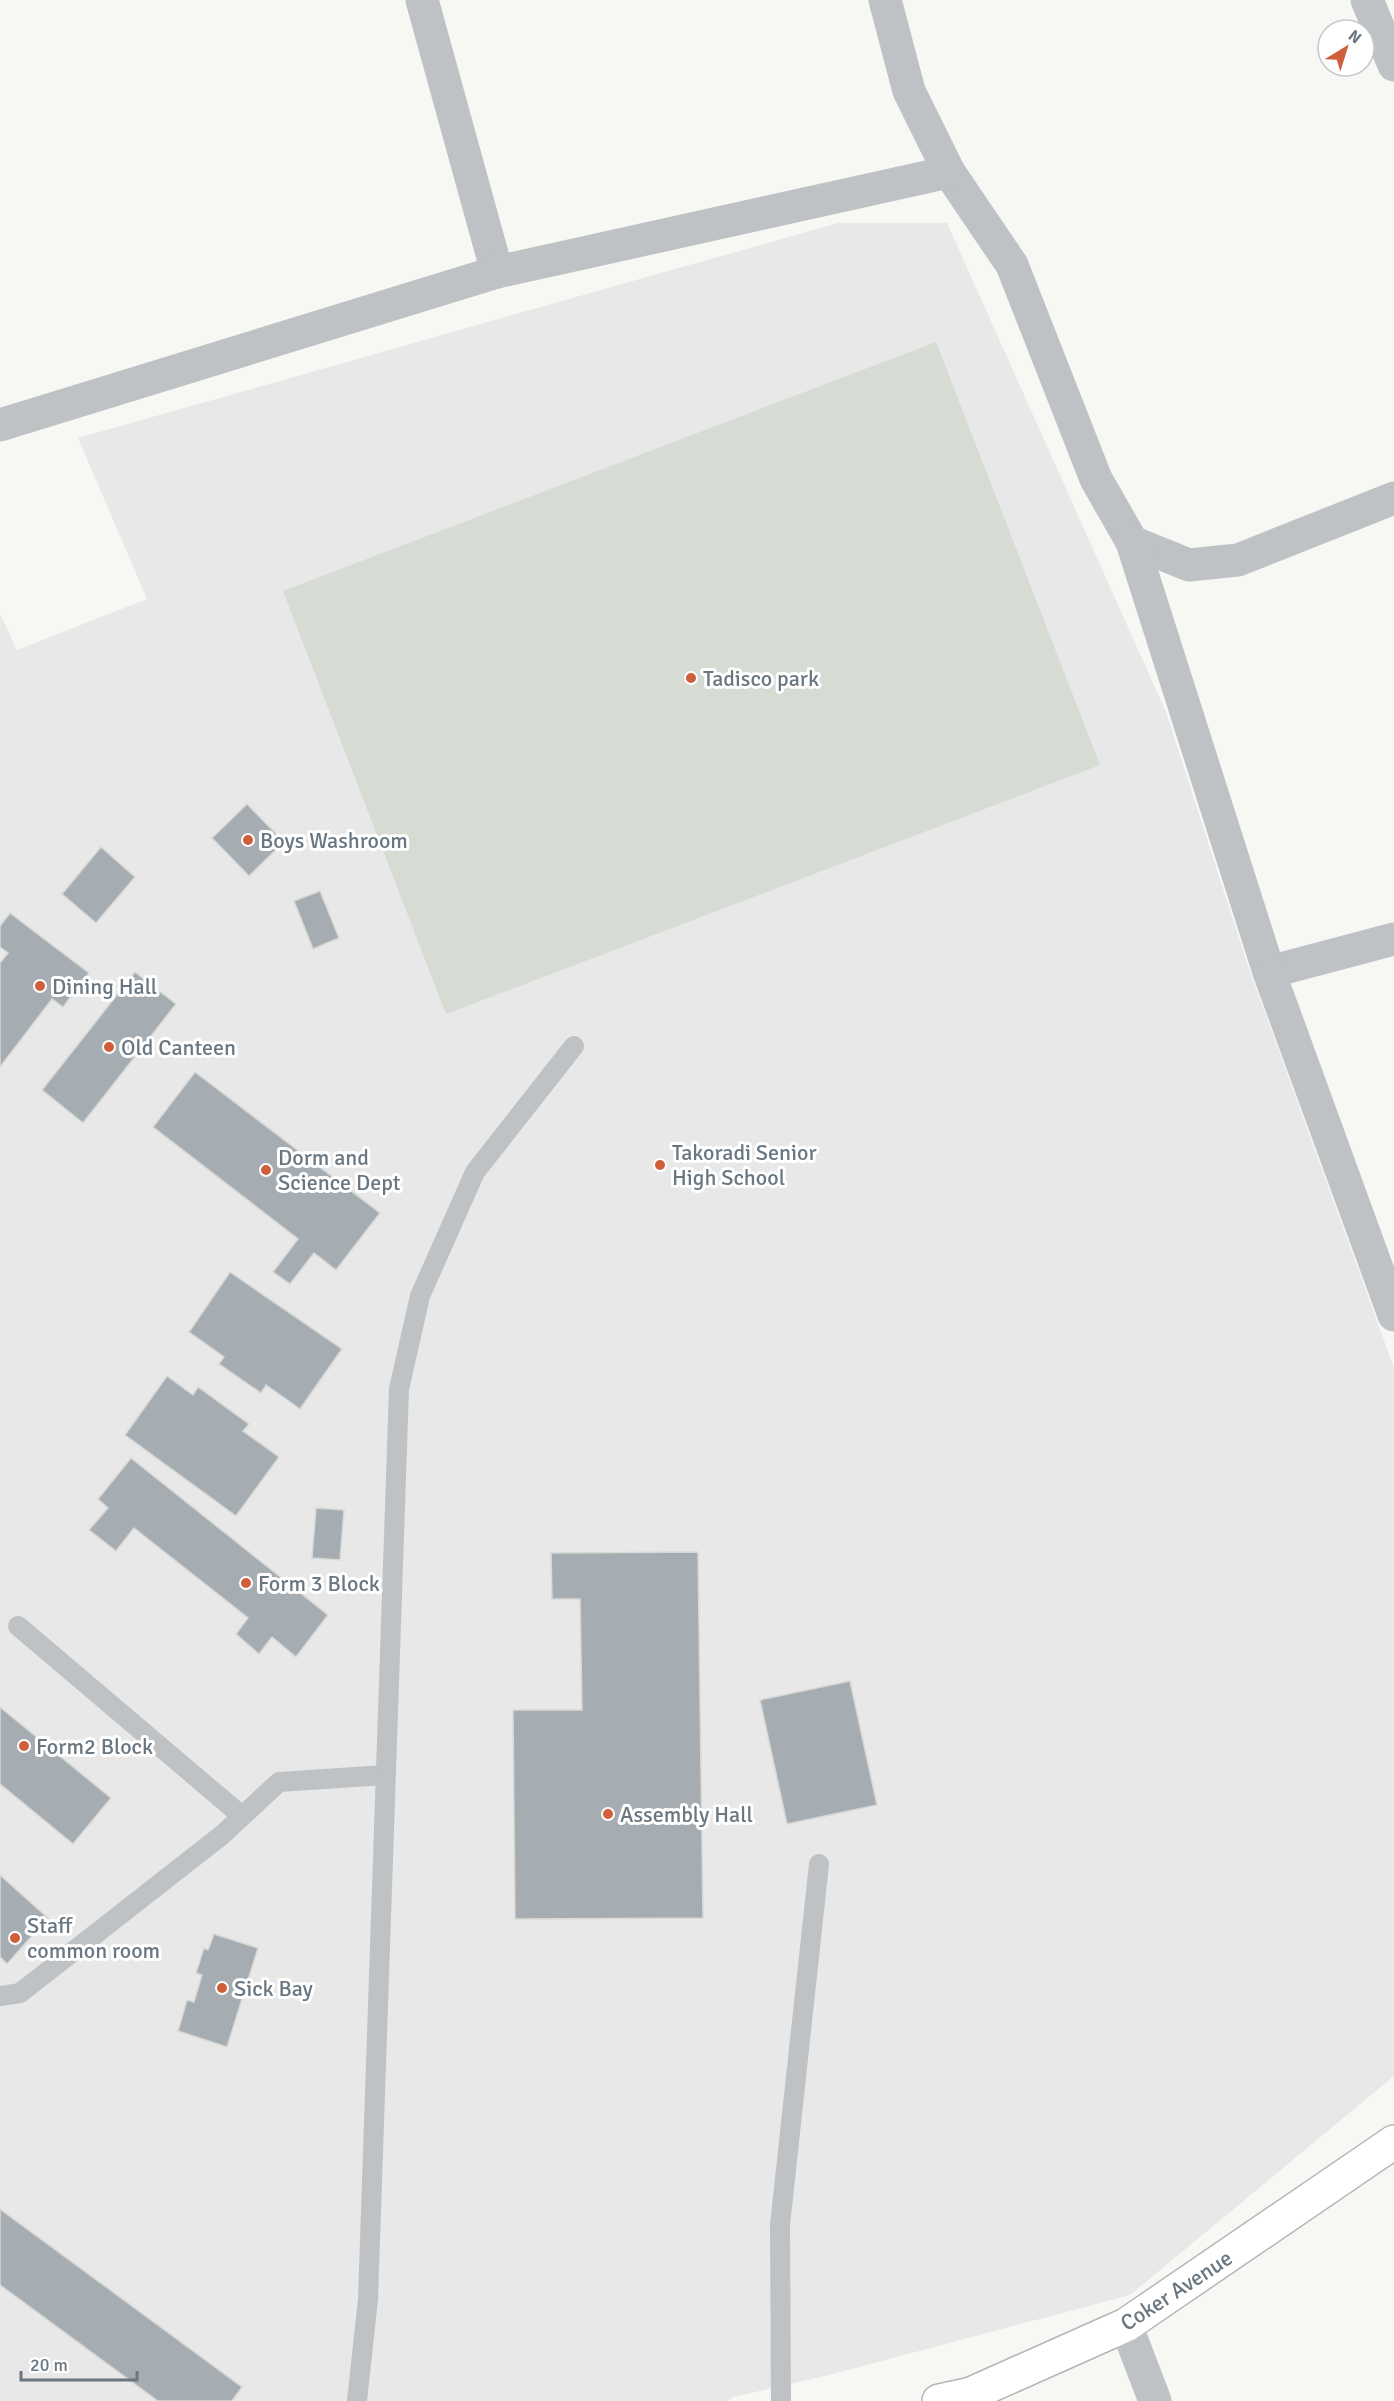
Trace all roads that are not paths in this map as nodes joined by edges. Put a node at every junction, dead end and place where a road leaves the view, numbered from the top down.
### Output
1 (422, 0) edge
2 (885, 0) edge
3 (1367, 0) edge
4 (1394, 65) edge
5 (948, 172) junction
6 (497, 272) junction
7 (0, 425) edge
8 (1394, 498) edge
9 (1132, 542) junction
10 (1394, 939) edge
11 (1269, 972) junction
12 (574, 1046) dead end
13 (1394, 1315) edge
14 (18, 1626) dead end
15 (385, 1775) junction
16 (242, 1816) junction
17 (819, 1864) dead end
18 (0, 1996) edge
19 (1394, 2142) edge
20 (1126, 2325) junction
21 (971, 2397) edge
22 (357, 2401) edge
23 (781, 2401) edge
24 (939, 2401) edge
25 (1155, 2401) edge

1 - 6 street
2 - 5 street
3 - 4 street
5 - 6 street
5 - 9 street
6 - 7 street
8 - 9 street
9 - 11 street
10 - 11 street
11 - 13 street
12 - 15 lane
14 - 16 lane
15 - 16 lane
15 - 22 lane
16 - 18 lane
17 - 23 lane
19 - 20 street, Coker Avenue
20 - 21 street, Coker Avenue
20 - 25 street
21 - 24 street, Coker Avenue

